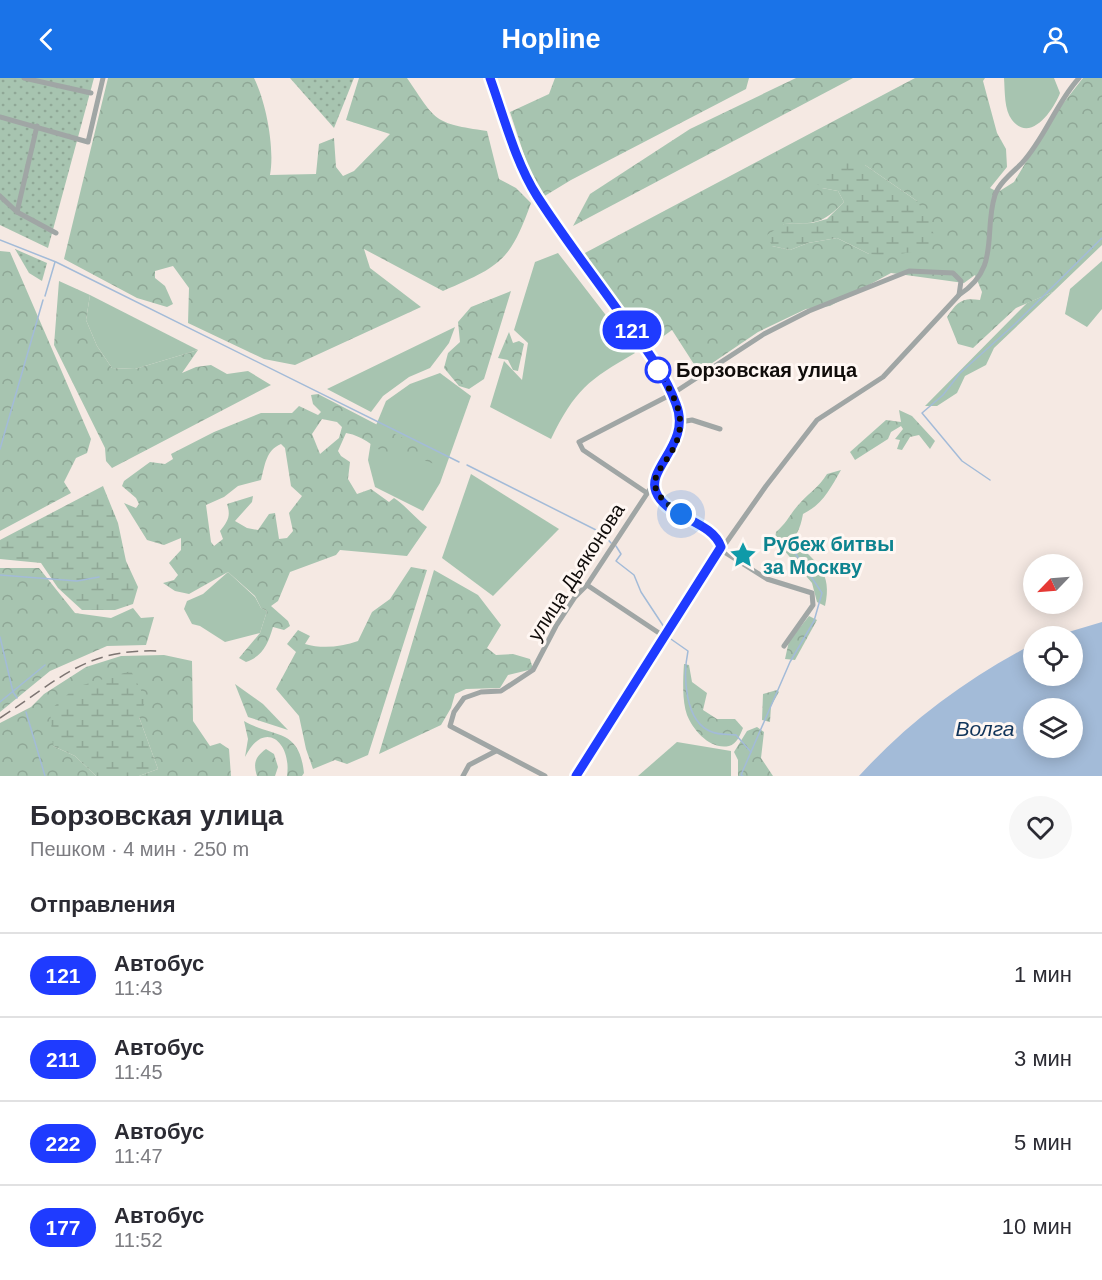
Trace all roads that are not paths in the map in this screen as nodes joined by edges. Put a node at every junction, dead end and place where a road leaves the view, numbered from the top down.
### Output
1 (24, 78) edge
2 (103, 78) edge
3 (490, 78) edge
4 (1080, 79) edge
5 (91, 93) dead end
6 (0, 117) edge
7 (37, 126) junction
8 (0, 196) edge
9 (17, 212) junction
10 (56, 233) dead end
11 (958, 295) junction
12 (672, 394) junction
13 (680, 422) junction
14 (720, 429) dead end
15 (654, 483) junction
16 (647, 493) junction
17 (721, 550) junction
18 (587, 585) junction
19 (665, 637) junction
20 (784, 645) dead end
21 (496, 751) junction
22 (463, 776) edge
23 (545, 776) edge
24 (576, 776) edge

1 - 5 street
2 - 7 street
3 - 12 main road
4 - 11 street
6 - 7 street
7 - 9 street
8 - 9 street
9 - 10 street
11 - 12 street
11 - 17 street
12 - 13 main road
12 - 16 street
13 - 14 street
13 - 15 main road, улица Дьяконова
15 - 16 street, улица Дьяконова
15 - 17 main road
16 - 18 street, улица Дьяконова
17 - 19 main road
17 - 20 street
18 - 19 street
18 - 21 street, улица Дьяконова
19 - 24 main road
21 - 22 street
21 - 23 street

